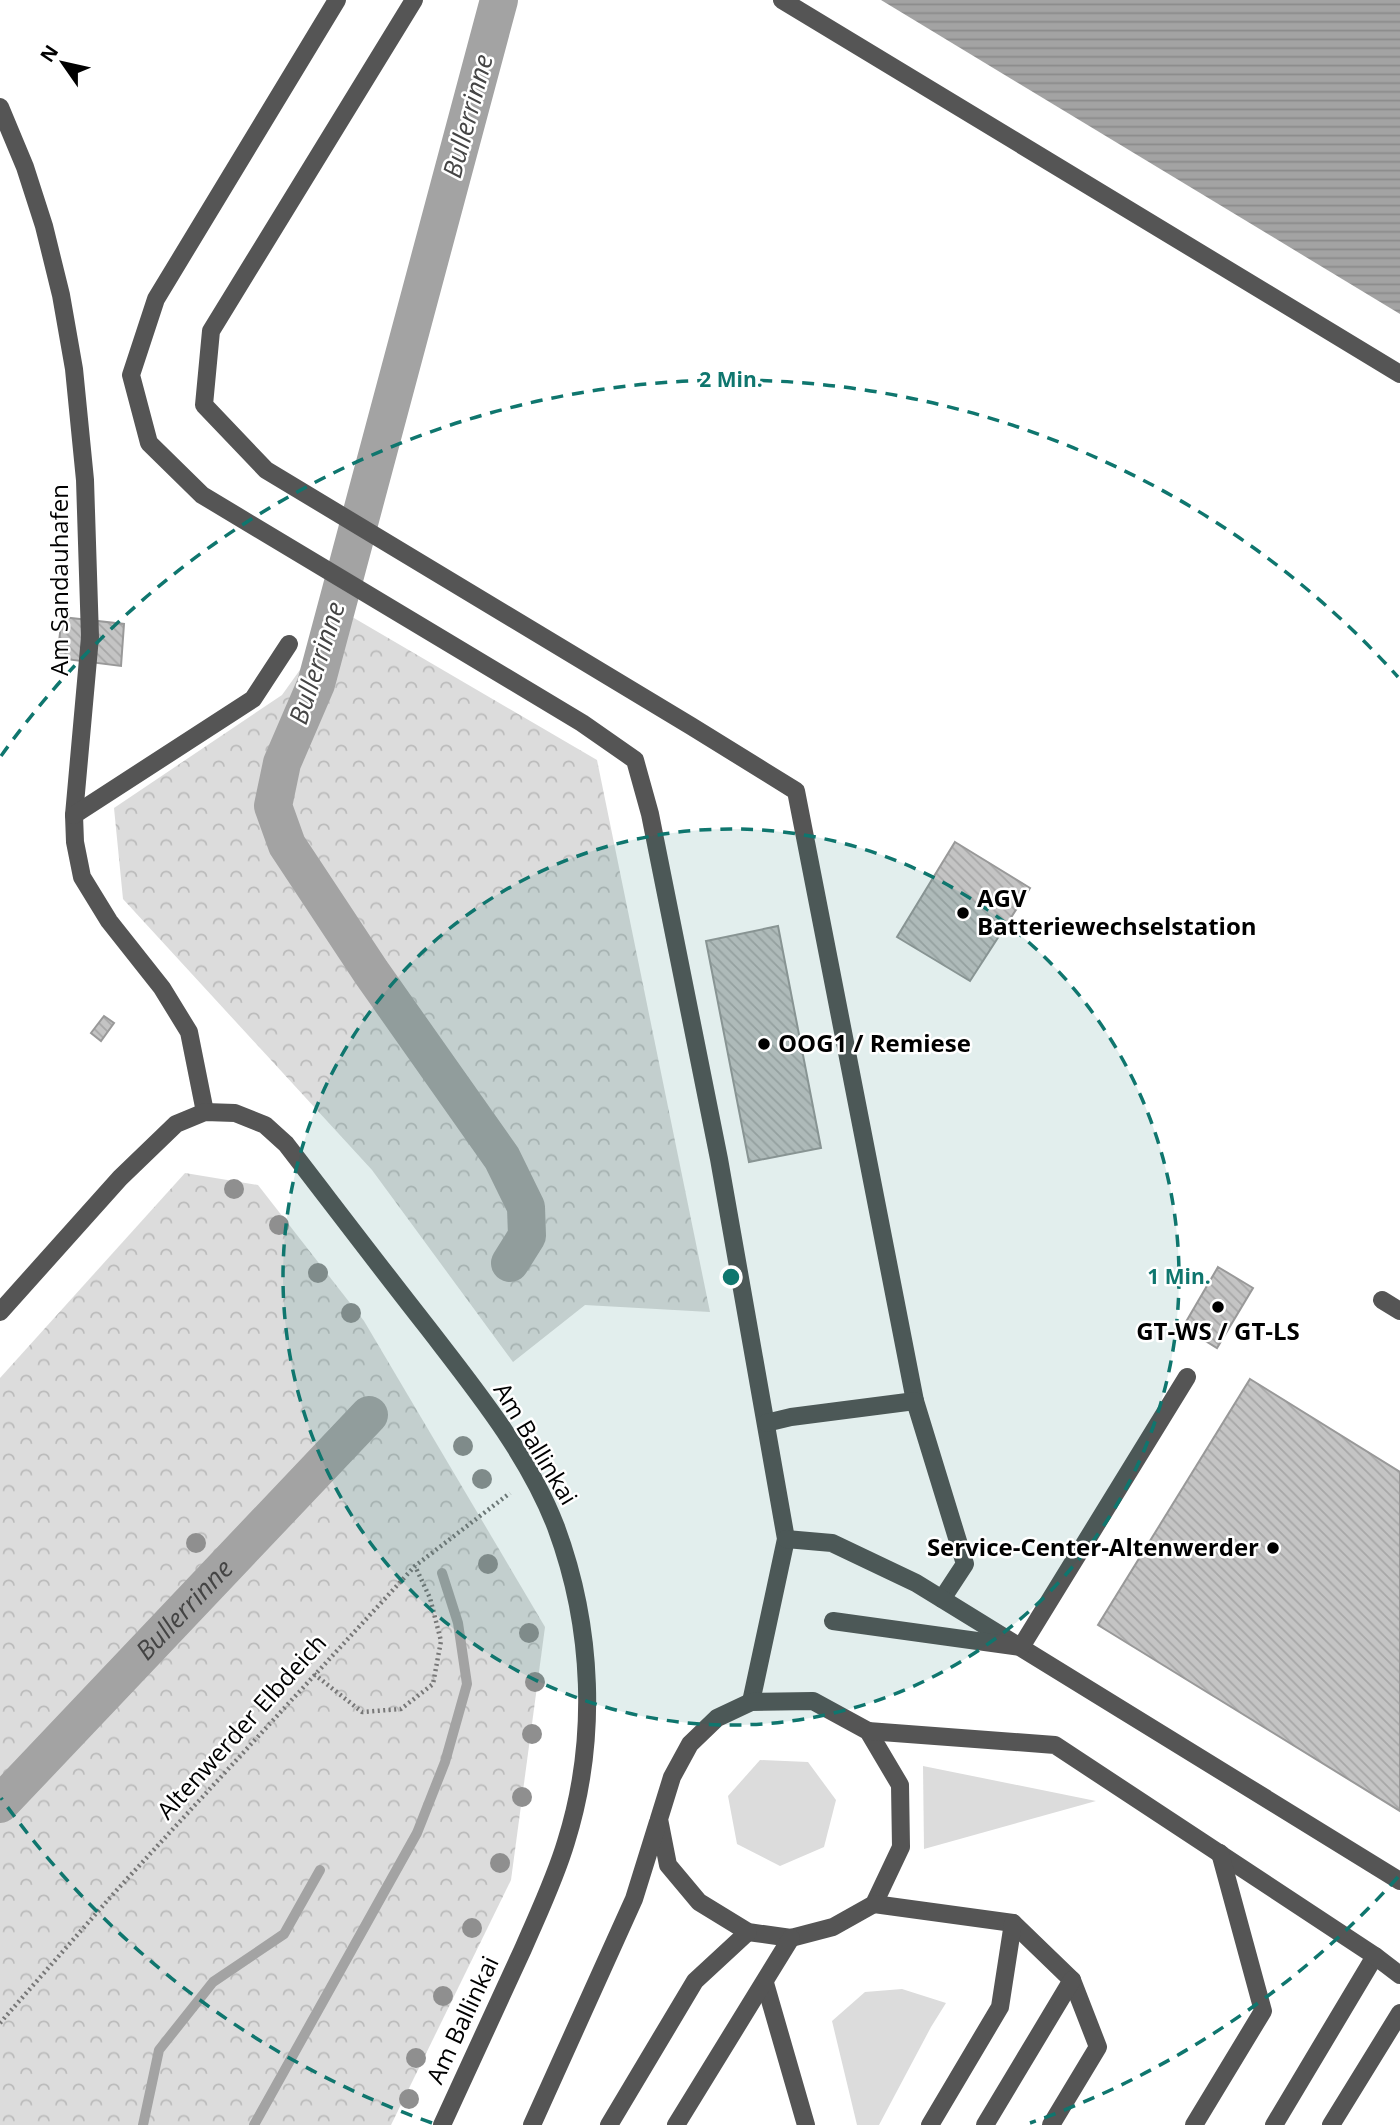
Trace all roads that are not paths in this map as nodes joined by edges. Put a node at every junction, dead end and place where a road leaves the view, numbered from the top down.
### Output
1 (337, 0) edge
2 (414, 0) edge
3 (782, 0) edge
4 (0, 107) edge
5 (1400, 374) edge
6 (289, 644) dead end
7 (74, 815) junction
8 (205, 1111) junction
9 (1382, 1300) dead end
10 (1400, 1311) edge
11 (0, 1312) edge
12 (1187, 1377) dead end
13 (915, 1401) junction
14 (766, 1423) junction
15 (786, 1539) junction
16 (942, 1599) junction
17 (833, 1621) dead end
18 (1021, 1647) junction
19 (751, 1702) junction
20 (868, 1731) junction
21 (659, 1819) junction
22 (1220, 1853) junction
23 (1400, 1881) edge
24 (874, 1904) junction
25 (1013, 1923) junction
26 (748, 1932) junction
27 (791, 1938) junction
28 (1375, 1956) junction
29 (1400, 1975) edge
30 (1072, 1980) junction
31 (765, 1983) junction
32 (1400, 2013) edge
33 (442, 2125) edge
34 (532, 2125) edge
35 (609, 2125) edge
36 (676, 2125) edge
37 (806, 2125) edge
38 (930, 2125) edge
39 (985, 2125) edge
40 (1051, 2125) edge
41 (1194, 2125) edge
42 (1274, 2125) edge
43 (1332, 2125) edge

1 - 14 street
2 - 13 street
3 - 5 street
4 - 7 street, Am Sandauhafen
6 - 7 street
7 - 8 street, Am Sandauhafen
8 - 11 street
8 - 33 street, Am Ballinkai
9 - 10 street
12 - 18 street
13 - 14 street
13 - 16 street
14 - 15 street
15 - 16 street
15 - 19 street
16 - 18 street
17 - 18 street
18 - 23 street
19 - 20 street
19 - 21 street
20 - 22 street
20 - 24 street
21 - 26 street
21 - 34 street
22 - 28 street
22 - 41 street
24 - 25 street
24 - 27 street
25 - 30 street
25 - 38 street
26 - 27 street
26 - 35 street
27 - 31 street
28 - 29 street
28 - 42 street
30 - 39 street
30 - 40 street
31 - 36 street
31 - 37 street
32 - 43 street

